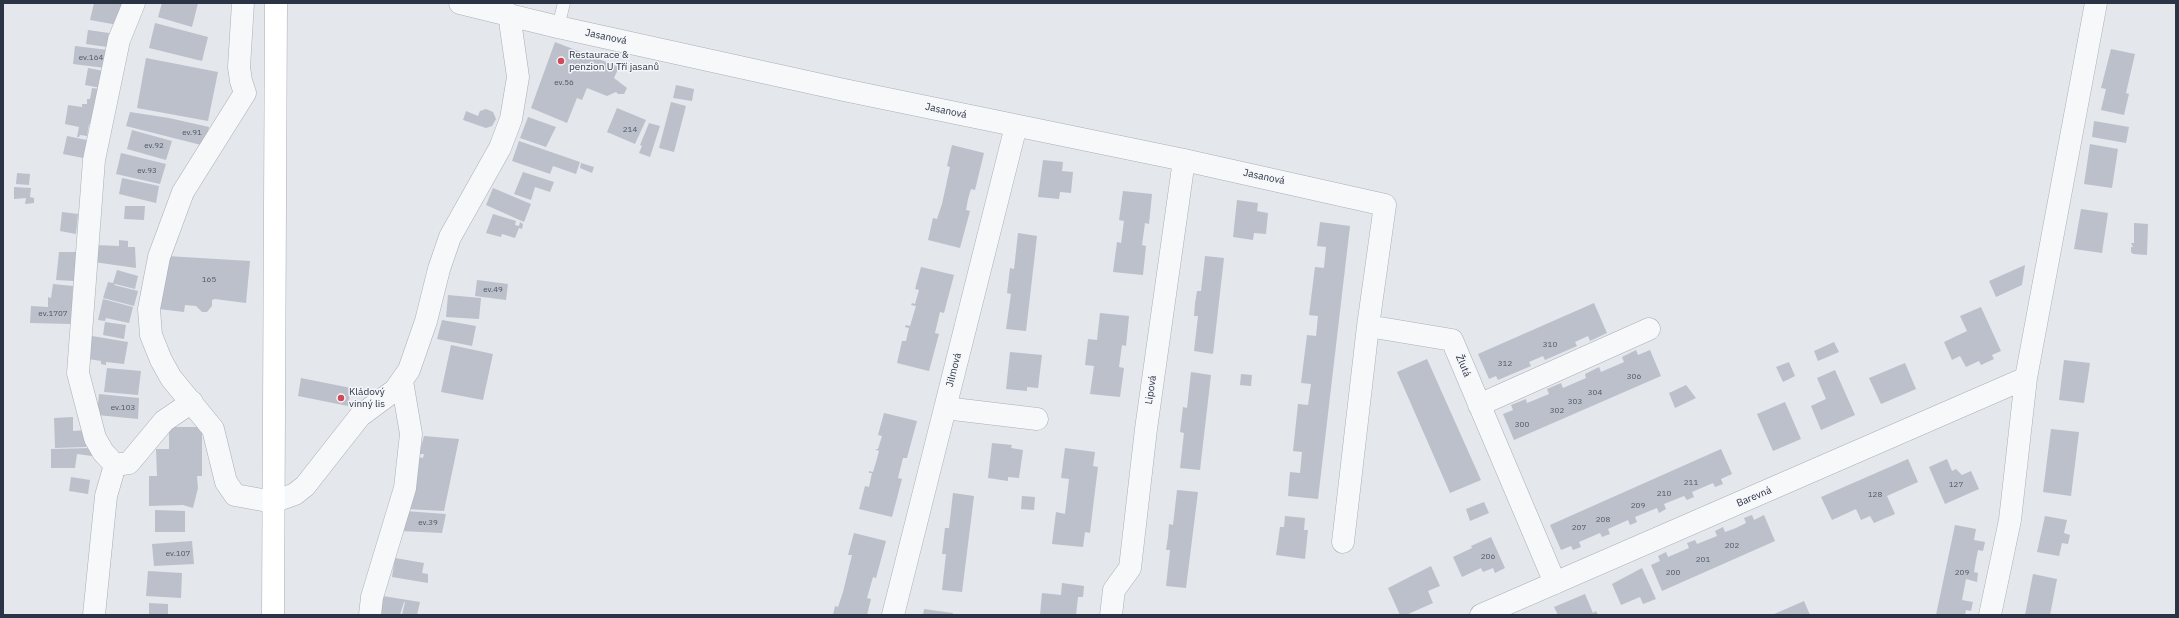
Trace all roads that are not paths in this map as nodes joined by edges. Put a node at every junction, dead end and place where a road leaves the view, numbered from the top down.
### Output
1 (134, 3) edge
2 (243, 3) edge
3 (276, 3) edge
4 (460, 3) edge
5 (564, 3) edge
6 (2096, 3) edge
7 (508, 14) junction
8 (558, 27) junction
9 (246, 93) junction
10 (275, 100) junction
11 (1016, 126) junction
12 (1184, 160) junction
13 (1368, 326) junction
14 (1649, 329) dead end
15 (2026, 378) junction
16 (402, 381) junction
17 (192, 402) junction
18 (1479, 405) junction
19 (945, 408) junction
20 (1037, 419) dead end
21 (115, 465) junction
22 (273, 502) junction
23 (1342, 542) dead end
24 (1555, 583) junction
25 (94, 615) edge
26 (273, 615) edge
27 (370, 615) edge
28 (893, 615) edge
29 (1111, 615) edge
30 (1481, 615) edge
31 (1990, 615) edge

1 - 21 street
2 - 9 street
3 - 10 main road
4 - 7 street, Jasanová
5 - 8 lane
6 - 15 street
7 - 8 street, Jasanová
7 - 16 street
8 - 11 street, Jasanová
9 - 10 street
9 - 17 street
10 - 22 main road
11 - 12 street, Jasanová
11 - 19 street, Jilmová
12 - 13 street, Jasanová
12 - 29 street, Lipová
13 - 18 street, Žlutá
13 - 23 street
14 - 18 street
15 - 24 street, Barevná
15 - 31 street
16 - 22 street
16 - 27 street
17 - 21 street
17 - 22 street
18 - 24 street, Žlutá
19 - 20 street
19 - 28 street, Jilmová
21 - 25 street
22 - 26 main road
24 - 30 street, Barevná

